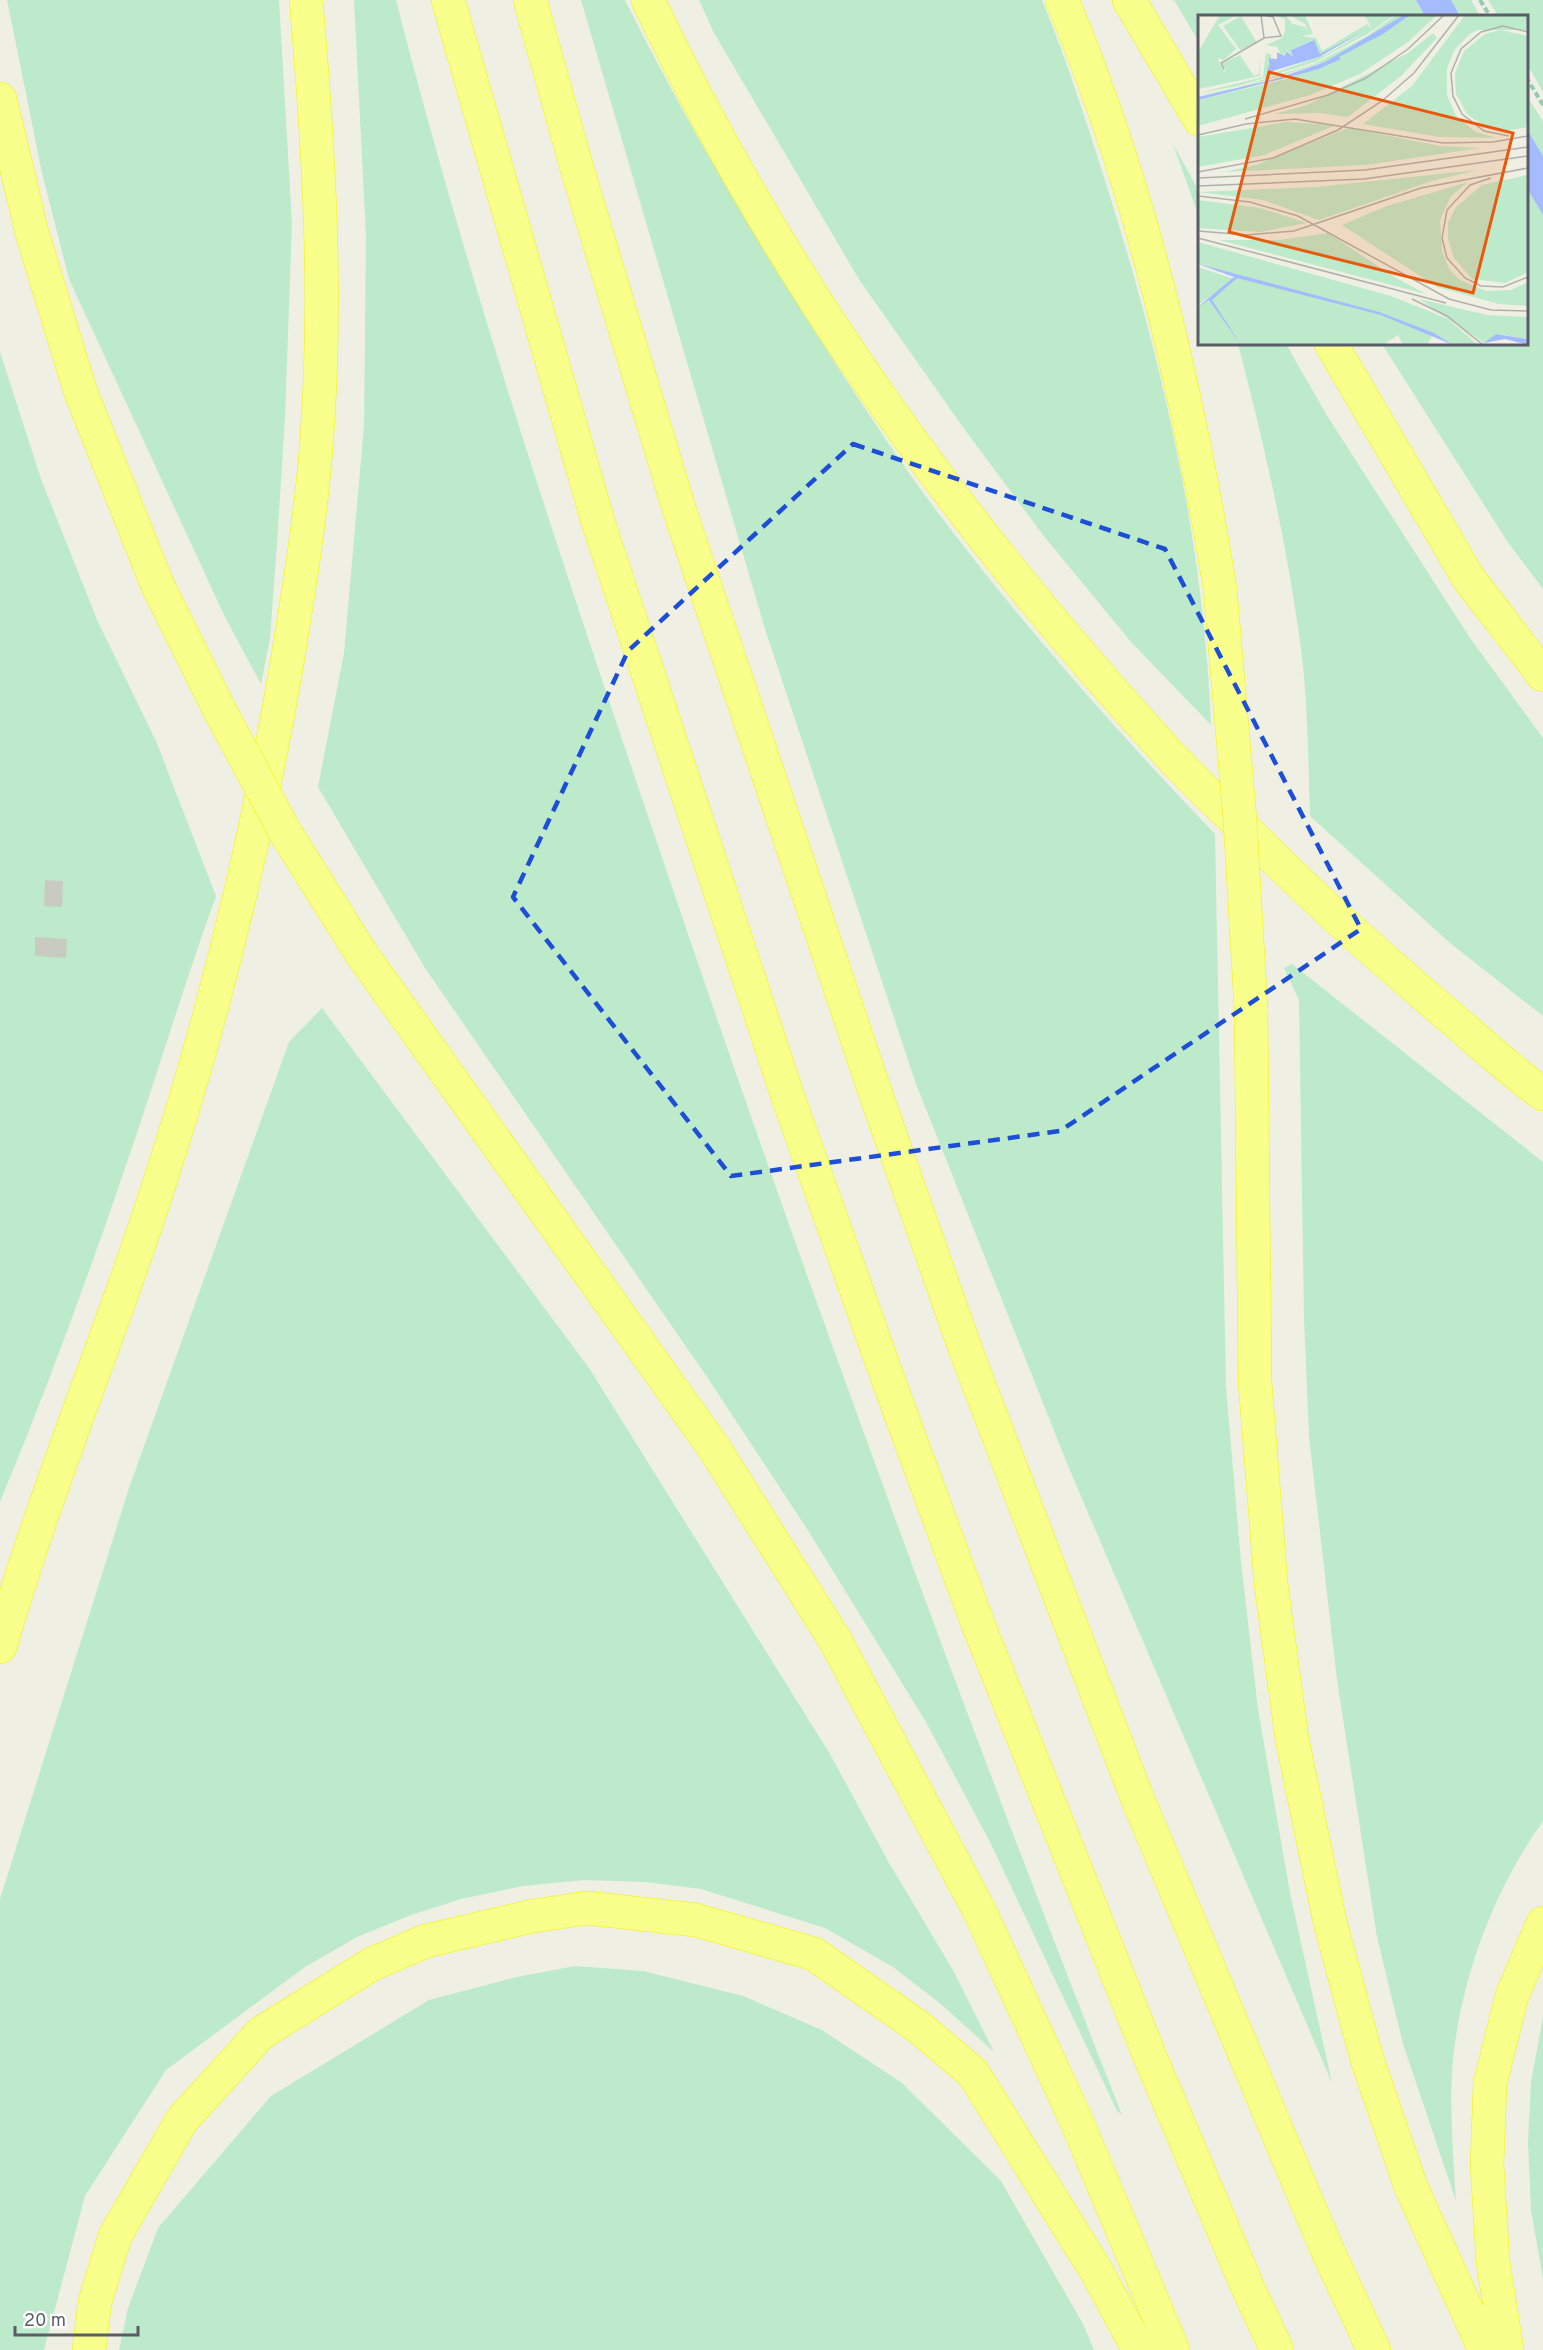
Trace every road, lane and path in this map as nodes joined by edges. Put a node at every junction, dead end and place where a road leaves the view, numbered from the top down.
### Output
1 (306, 0) edge
2 (448, 0) edge
3 (530, 0) edge
4 (648, 0) edge
5 (1062, 0) edge
6 (1129, 0) edge
7 (1480, 0) edge
8 (1489, 15) edge
9 (1528, 79) edge
10 (0, 99) edge
11 (1543, 105) edge
12 (1198, 117) edge
13 (1332, 345) edge
14 (1543, 675) edge
15 (1543, 1094) edge
16 (0, 1647) edge
17 (1543, 1923) edge
18 (88, 2350) edge
19 (1139, 2350) edge
20 (1173, 2350) edge
21 (1277, 2350) edge
22 (1374, 2350) edge
23 (1485, 2350) edge
24 (1507, 2350) edge

1 - 16 highway
2 - 21 highway
3 - 22 highway
4 - 15 highway
5 - 23 highway, bridge
6 - 12 highway
7 - 8 path
9 - 11 path
10 - 20 highway, bridge
13 - 14 highway
17 - 24 highway
18 - 19 highway

